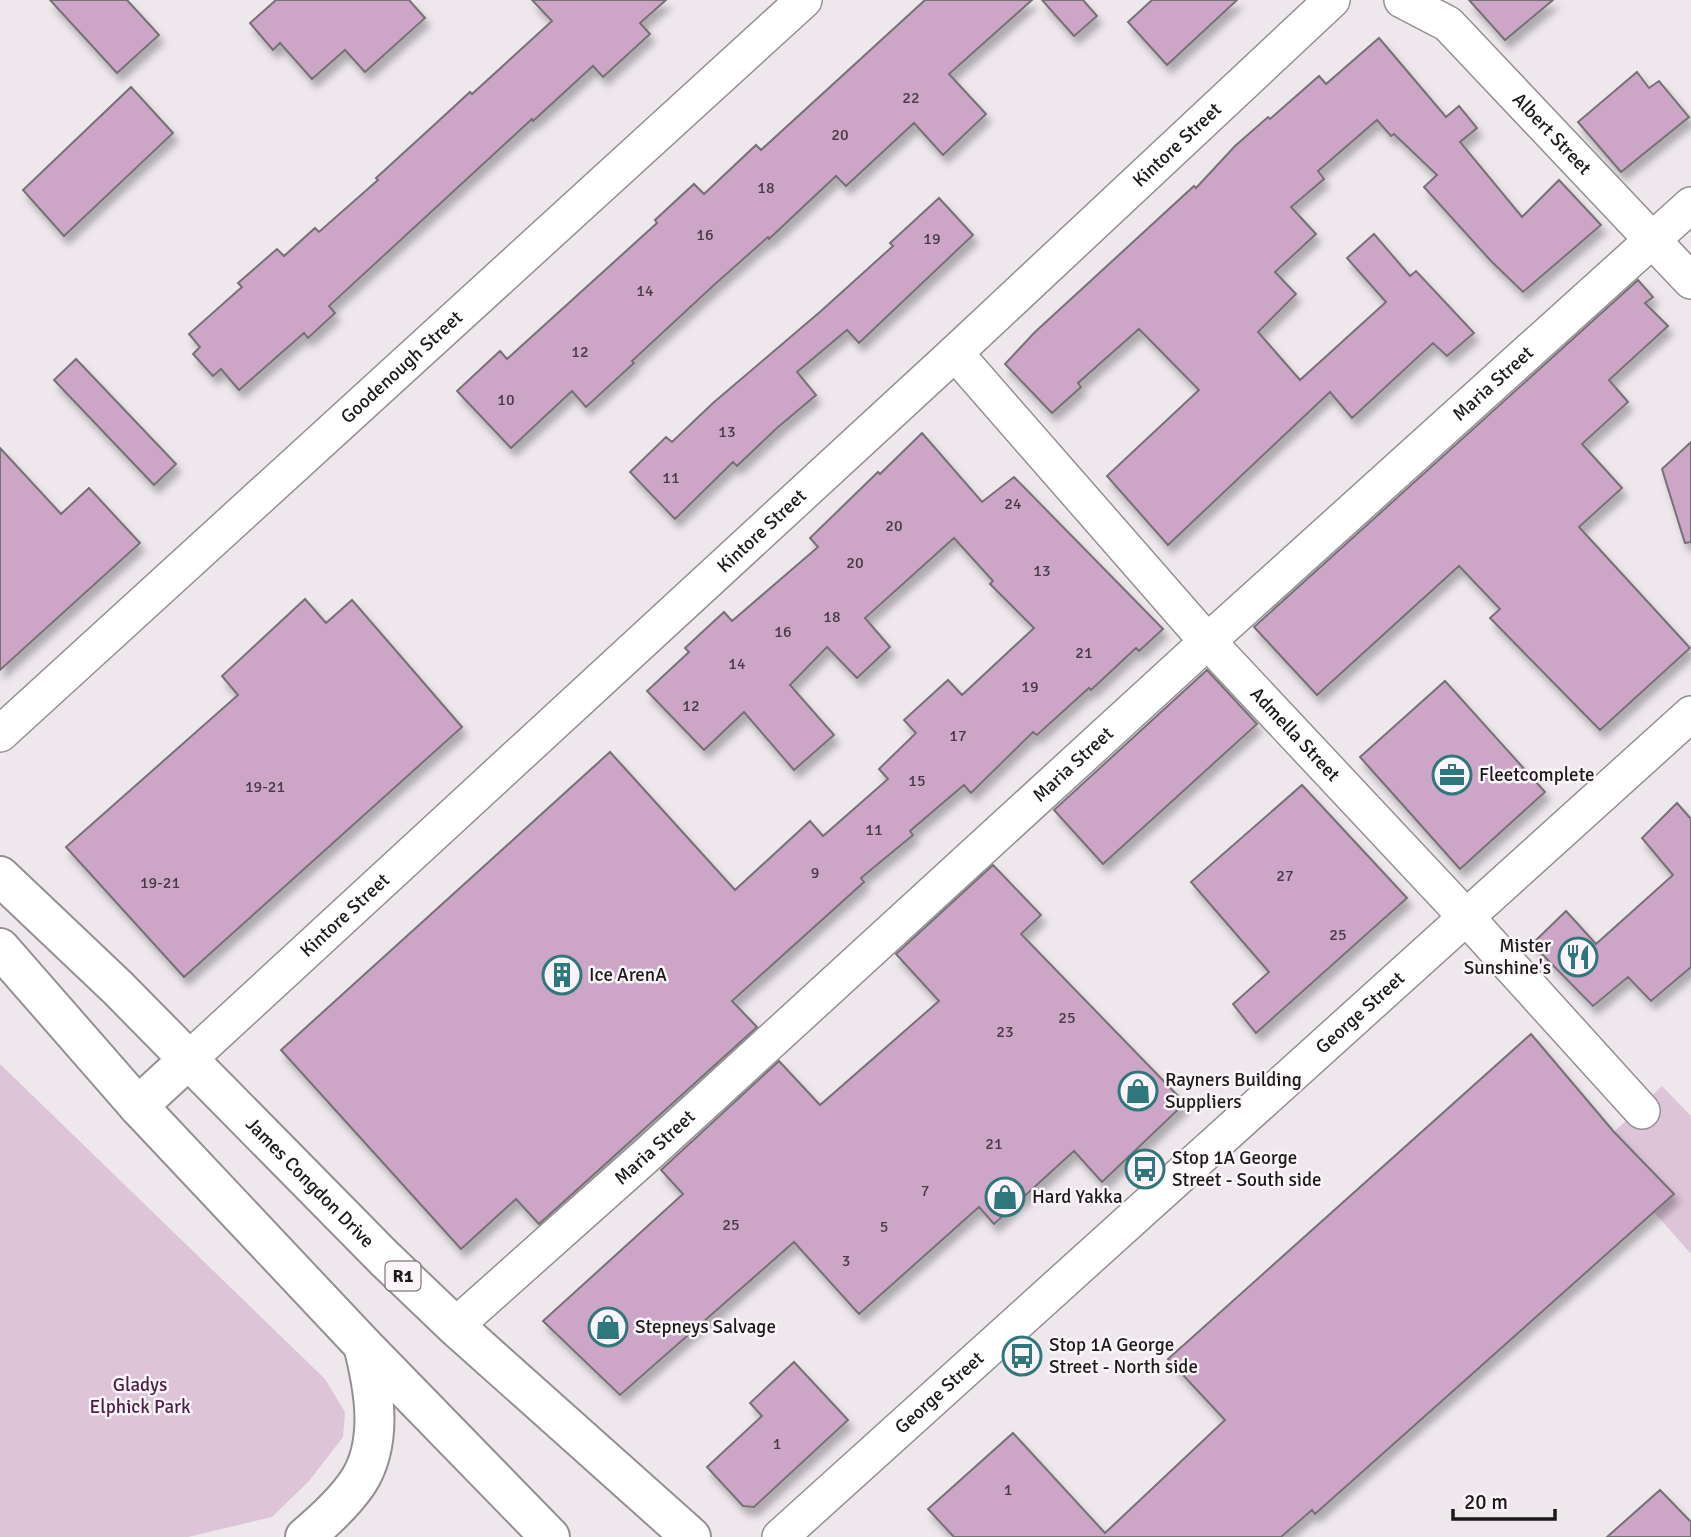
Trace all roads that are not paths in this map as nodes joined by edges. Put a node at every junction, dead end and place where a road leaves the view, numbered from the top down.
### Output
1 (804, 0) edge
2 (1332, 0) edge
3 (1402, 0) edge
4 (1691, 205) edge
5 (1653, 240) junction
6 (1691, 281) edge
7 (955, 353) junction
8 (1208, 641) junction
9 (1691, 714) edge
10 (0, 734) edge
11 (0, 876) edge
12 (1467, 918) junction
13 (0, 948) edge
14 (189, 1059) junction
15 (138, 1106) junction
16 (1642, 1111) dead end
17 (455, 1326) junction
18 (363, 1345) junction
19 (305, 1537) edge
20 (550, 1537) edge
21 (691, 1537) edge
22 (780, 1537) edge

1 - 10 street, Goodenough Street
2 - 7 street, Kintore Street
3 - 5 street, Albert Street
4 - 5 street, Maria Street
5 - 6 street, Albert Street
5 - 8 street, Maria Street
7 - 8 street, Admella Street
7 - 14 street, Kintore Street
8 - 12 street, Admella Street
8 - 17 street, Maria Street
9 - 12 street, George Street
11 - 14 highway, James Congdon Drive / R1
12 - 16 street, Admella Street
12 - 22 street, George Street
13 - 15 highway
14 - 15 highway
14 - 17 highway, James Congdon Drive / R1
15 - 18 highway
17 - 21 highway, James Congdon Drive / R1
18 - 19 highway
18 - 20 highway

